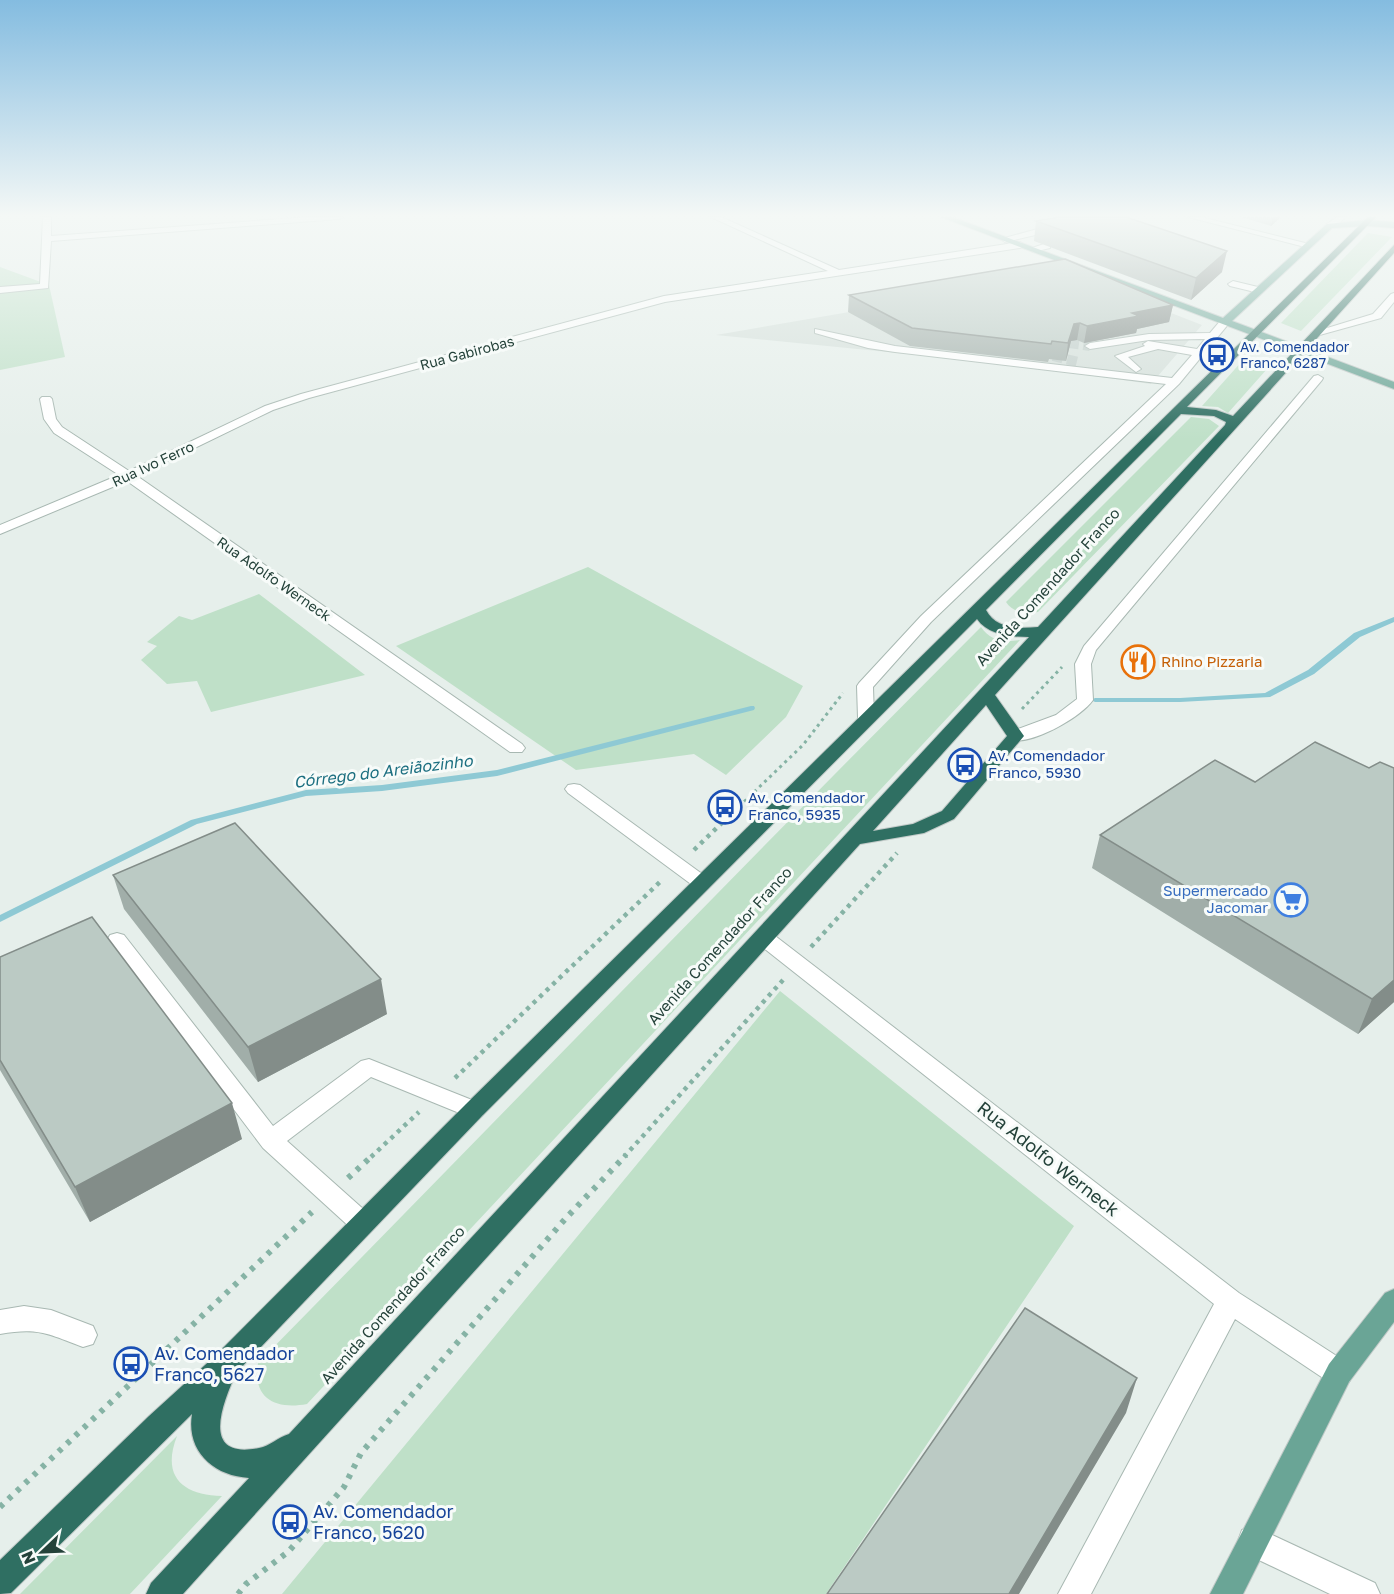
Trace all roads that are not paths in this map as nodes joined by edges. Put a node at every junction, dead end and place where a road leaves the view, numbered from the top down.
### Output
1 (720, 291) edge
2 (1144, 291) edge
3 (1258, 291) edge
4 (1296, 291) edge
5 (1354, 291) edge
6 (1394, 296) edge
7 (1377, 316) junction
8 (1394, 319) edge
9 (1225, 322) junction
10 (819, 331) dead end
11 (1254, 333) junction
12 (1316, 333) junction
13 (1213, 336) junction
14 (1133, 338) junction
15 (1090, 346) tunnel mouth
16 (1154, 347) junction
17 (1300, 351) junction
18 (1199, 353) junction
19 (1078, 362) tunnel mouth
20 (1136, 369) junction
21 (1152, 378) junction
22 (1318, 378) dead end
23 (1175, 381) junction
24 (1394, 386) edge
25 (305, 396) joint
26 (46, 399) dead end
27 (1178, 410) junction
28 (1231, 426) junction
29 (128, 476) junction
30 (0, 530) edge
31 (978, 608) junction
32 (1044, 630) junction
33 (986, 693) junction
34 (866, 718) junction
35 (1016, 736) junction
36 (516, 748) dead end
37 (574, 789) dead end
38 (852, 840) junction
39 (702, 883) junction
40 (763, 937) junction
41 (117, 940) dead end
42 (474, 1110) junction
43 (272, 1141) junction
44 (362, 1223) junction
45 (1230, 1301) junction
46 (1394, 1301) edge
47 (0, 1322) edge
48 (83, 1335) dead end
49 (226, 1364) junction
50 (1339, 1373) junction
51 (305, 1438) junction
52 (1253, 1541) junction
53 (2, 1574) edge
54 (162, 1594) edge
55 (1074, 1594) edge
56 (1226, 1594) edge
57 (1364, 1594) edge

1 - 25 street, Rua Gabirobas
2 - 9 main road
3 - 9 main road
4 - 11 highway, Avenida Comendador Franco
5 - 12 highway, Avenida Comendador Franco
6 - 7 street
7 - 8 street
7 - 12 street
9 - 11 main road
9 - 13 street
10 - 21 street
11 - 17 main road
11 - 27 highway, Avenida Comendador Franco
12 - 17 highway, Avenida Comendador Franco
13 - 14 street
13 - 18 street
14 - 15 street
14 - 16 street
16 - 18 street
16 - 20 street
17 - 24 main road
17 - 28 highway, Avenida Comendador Franco
18 - 23 street
19 - 20 street
20 - 21 street
21 - 23 street
22 - 35 street
23 - 34 street
25 - 29 street, Rua Ivo Ferro
26 - 29 street, Rua Adolfo Werneck
27 - 28 highway
27 - 31 highway, Avenida Comendador Franco
28 - 32 highway, Avenida Comendador Franco
29 - 30 street, Rua Ivo Ferro
29 - 36 street, Rua Adolfo Werneck
31 - 32 highway
31 - 34 highway, Avenida Comendador Franco
32 - 33 highway, Avenida Comendador Franco
33 - 35 highway
33 - 38 highway, Avenida Comendador Franco
34 - 39 highway, Avenida Comendador Franco
35 - 38 highway
37 - 39 street
38 - 40 highway, Avenida Comendador Franco
39 - 42 highway, Avenida Comendador Franco
40 - 45 street, Rua Adolfo Werneck
40 - 51 highway, Avenida Comendador Franco
41 - 43 street
42 - 43 street
42 - 44 highway, Avenida Comendador Franco
43 - 44 street
44 - 49 highway, Avenida Comendador Franco
45 - 50 street, Rua Adolfo Werneck
45 - 55 street
46 - 50 main road
47 - 48 street
49 - 51 highway
49 - 53 highway, Avenida Comendador Franco
50 - 52 main road
51 - 54 highway, Avenida Comendador Franco
52 - 56 main road
52 - 57 street

